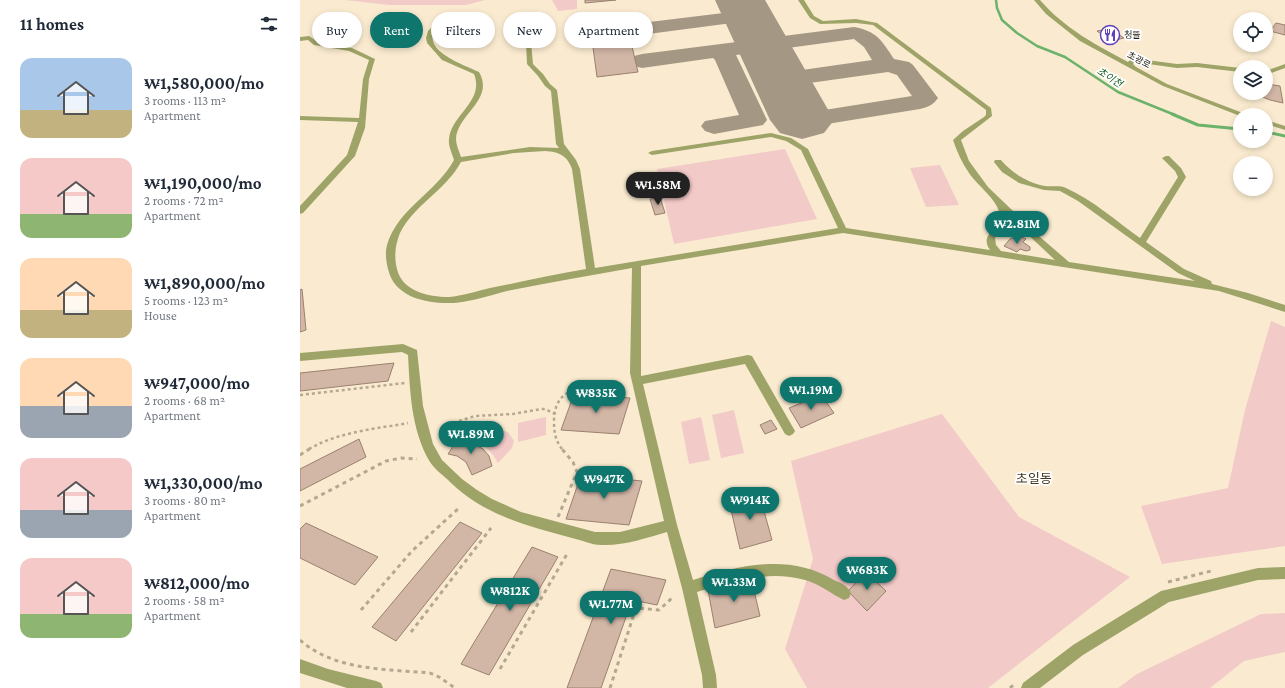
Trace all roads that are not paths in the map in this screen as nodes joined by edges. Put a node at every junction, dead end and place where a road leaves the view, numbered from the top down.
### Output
1 (801, 0) edge
2 (1037, 0) edge
3 (431, 31) edge
4 (300, 39) edge
5 (431, 44) edge
6 (434, 48) edge
7 (530, 48) edge
8 (1285, 66) edge
9 (1133, 67) junction
10 (1233, 69) edge
11 (1273, 71) edge
12 (1233, 110) edge
13 (300, 118) edge
14 (361, 120) junction
15 (1273, 124) edge
16 (1285, 128) edge
17 (565, 152) junction
18 (652, 153) dead end
19 (1166, 158) dead end
20 (458, 160) junction
21 (998, 162) dead end
22 (999, 203) junction
23 (300, 211) edge
24 (843, 230) junction
25 (1141, 243) junction
26 (998, 253) junction
27 (637, 264) junction
28 (1066, 264) junction
29 (591, 272) junction
30 (1219, 288) junction
31 (1285, 309) edge
32 (300, 356) edge
33 (637, 381) junction
34 (789, 431) dead end
35 (671, 525) junction
36 (1285, 574) edge
37 (689, 588) junction
38 (844, 593) dead end
39 (300, 666) edge
40 (376, 688) edge
41 (710, 688) edge
42 (1028, 688) edge

1 - 22 street
2 - 9 street, 초광로
3 - 5 street
4 - 14 street
6 - 20 street
7 - 17 street
8 - 11 street
9 - 10 street
9 - 12 street, 초광로
13 - 14 street
14 - 23 street
15 - 16 street
17 - 20 street
17 - 29 street
18 - 24 street
19 - 25 street
20 - 29 street
21 - 25 street
22 - 26 street
22 - 28 street
24 - 26 street
24 - 27 street
25 - 30 street
26 - 28 street
27 - 29 street
27 - 33 street
28 - 30 street
30 - 31 street
32 - 35 street
33 - 34 street
33 - 35 street
35 - 37 street
36 - 42 street
37 - 38 street
37 - 41 street
39 - 40 street

